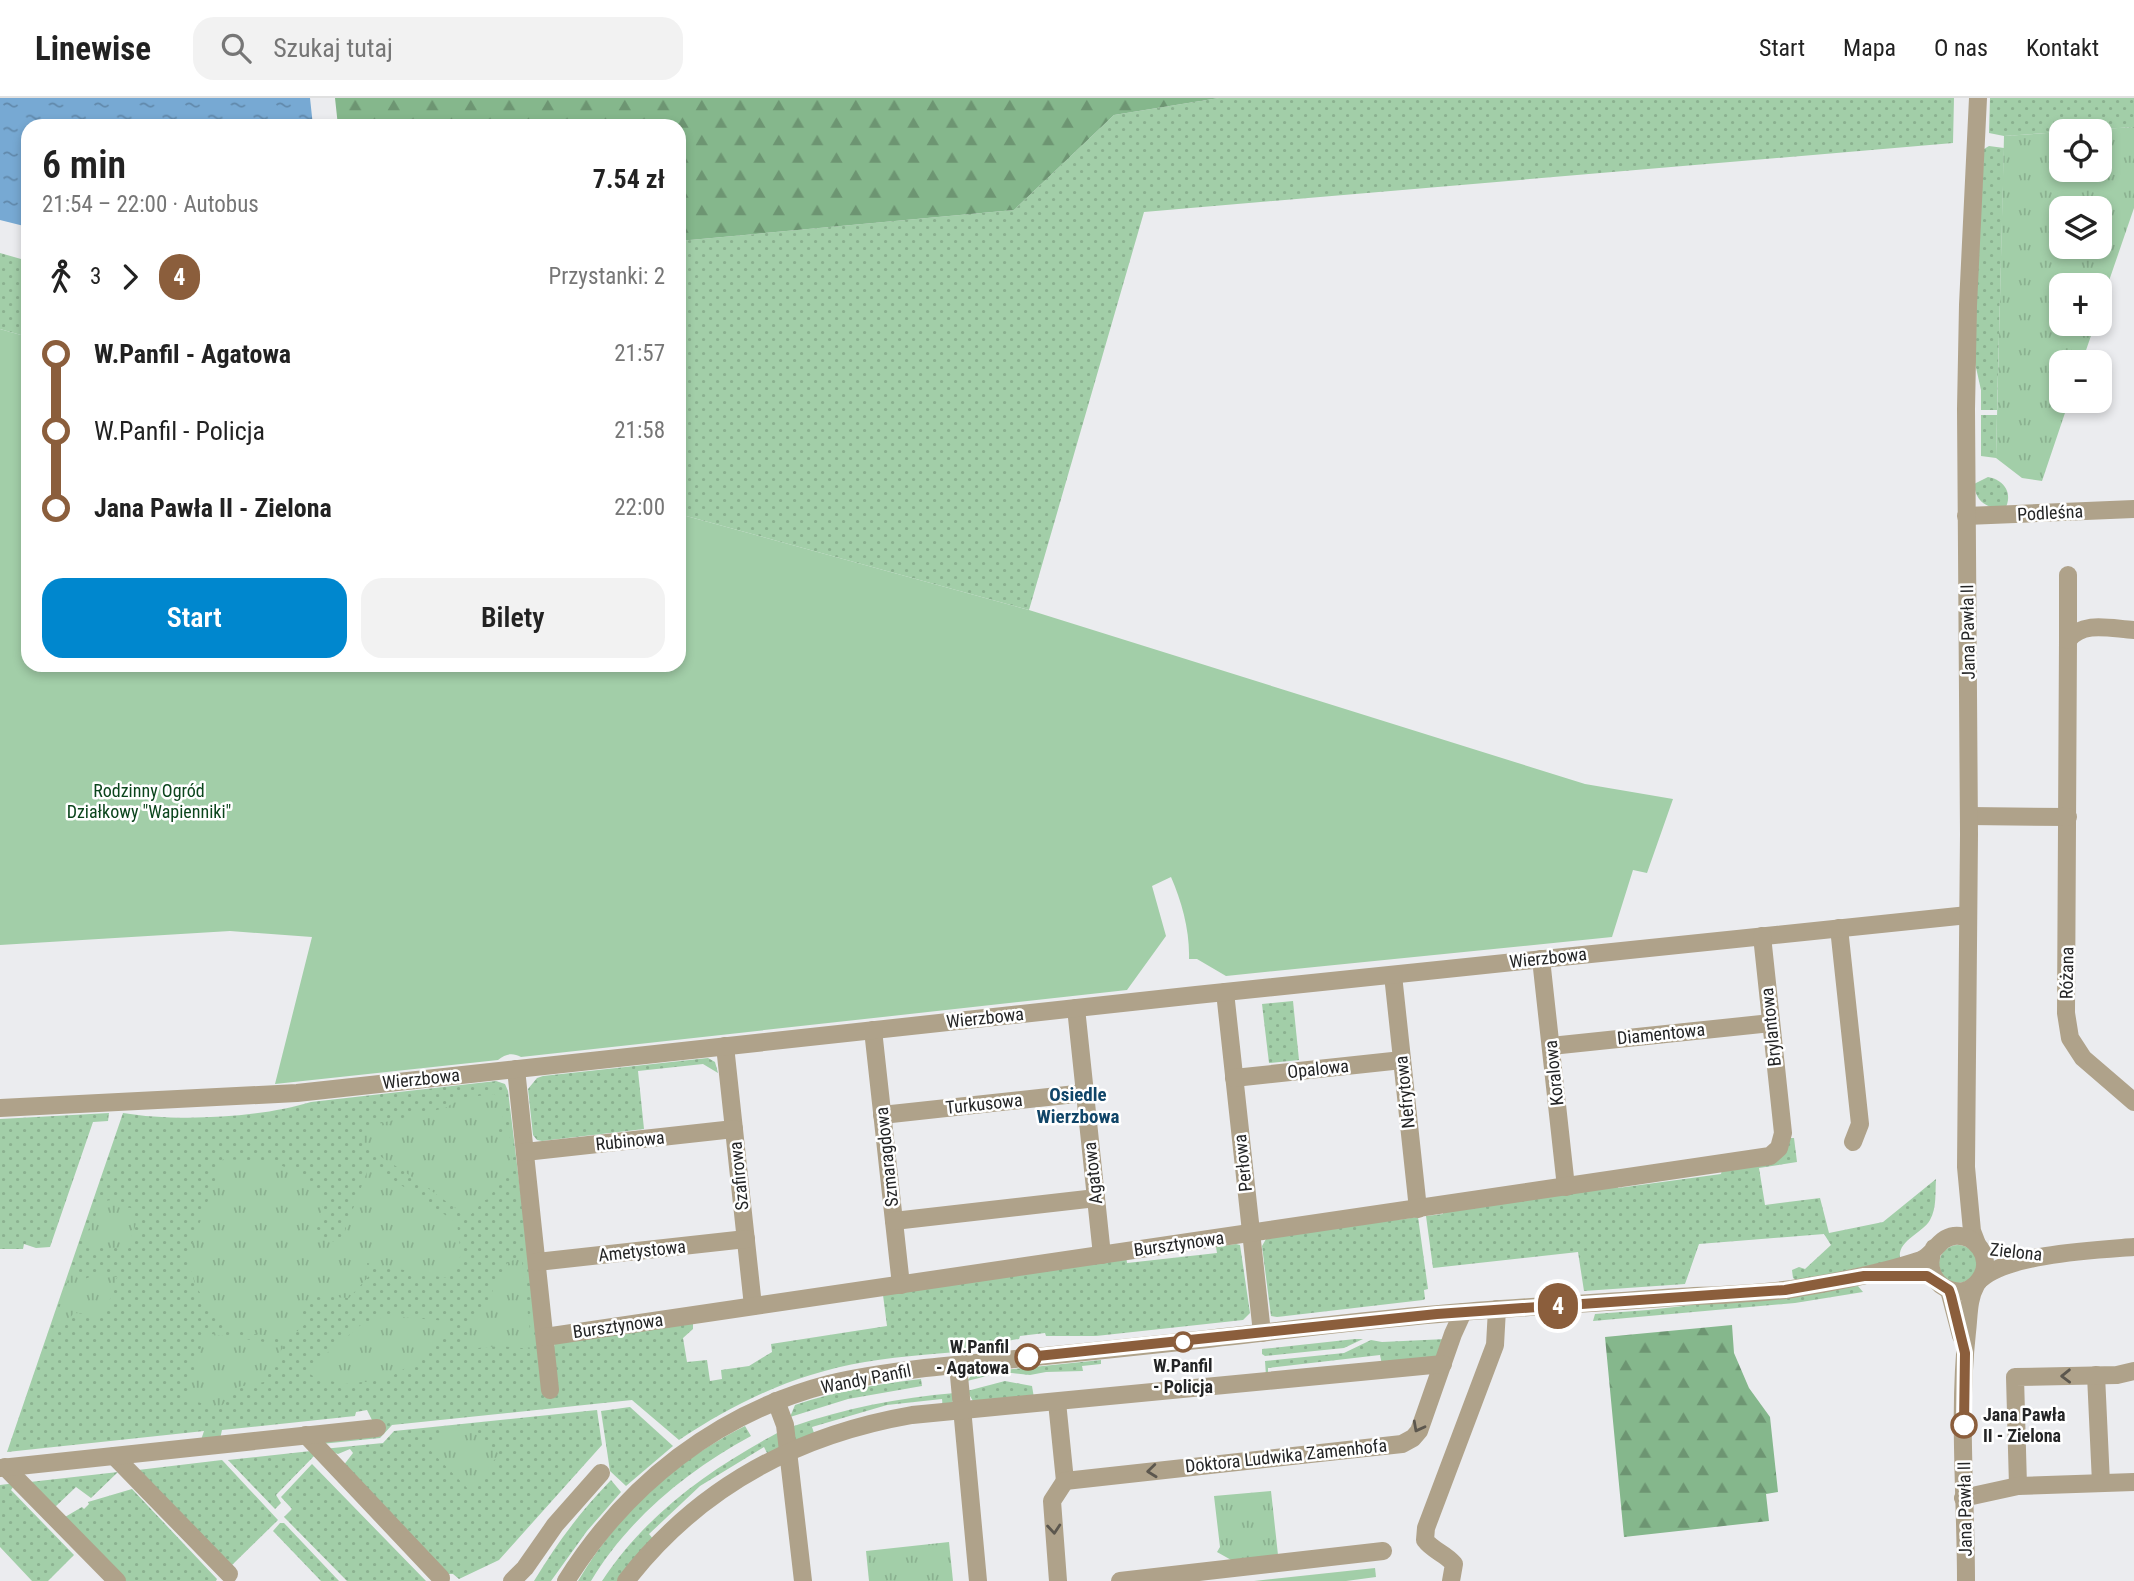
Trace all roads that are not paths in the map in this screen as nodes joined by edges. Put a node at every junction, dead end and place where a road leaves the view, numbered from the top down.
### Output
1 (1978, 98) edge
2 (2134, 509) edge
3 (1966, 516) junction
4 (2068, 576) dead end
5 (2134, 630) edge
6 (2068, 640) junction
7 (1969, 816) junction
8 (2068, 817) junction
9 (1968, 915) junction
10 (1839, 928) junction
11 (1762, 936) junction
12 (1541, 959) junction
13 (1393, 975) junction
14 (1225, 992) junction
15 (1076, 1008) junction
16 (1771, 1023) junction
17 (873, 1030) junction
18 (725, 1046) junction
19 (1551, 1046) junction
20 (1402, 1060) junction
21 (516, 1069) junction
22 (1234, 1078) junction
23 (1085, 1093) junction
24 (2134, 1102) edge
25 (0, 1108) edge
26 (883, 1115) junction
27 (1781, 1118) joint
28 (734, 1129) junction
29 (1853, 1142) dead end
30 (525, 1152) junction
31 (1966, 1167) junction
32 (1566, 1187) junction
33 (1096, 1198) junction
34 (1418, 1209) junction
35 (894, 1221) junction
36 (1251, 1233) junction
37 (746, 1239) junction
38 (1940, 1244) junction
39 (1979, 1246) junction
40 (2134, 1247) edge
41 (1102, 1255) junction
42 (2051, 1255) junction
43 (537, 1262) junction
44 (1864, 1276) junction
45 (1978, 1282) junction
46 (901, 1284) junction
47 (1943, 1286) junction
48 (753, 1306) junction
49 (1497, 1310) junction
50 (1463, 1312) junction
51 (1262, 1333) junction
52 (545, 1336) junction
53 (1965, 1353) junction
54 (1443, 1364) junction
55 (958, 1365) junction
56 (2134, 1371) edge
57 (2096, 1375) junction
58 (550, 1390) dead end
59 (776, 1401) junction
60 (1057, 1402) junction
61 (962, 1411) junction
62 (377, 1428) dead end
63 (306, 1435) junction
64 (788, 1452) junction
65 (114, 1456) junction
66 (3, 1468) edge
67 (601, 1472) dead end
68 (1065, 1480) junction
69 (2134, 1482) edge
70 (2101, 1483) junction
71 (2018, 1486) junction
72 (1963, 1498) junction
73 (1383, 1552) dead end
74 (640, 1573) edge
75 (229, 1574) dead end
76 (441, 1578) dead end
77 (117, 1581) edge
78 (512, 1581) edge
79 (566, 1581) edge
80 (626, 1581) edge
81 (803, 1581) edge
82 (978, 1581) edge
83 (1058, 1581) edge
84 (1120, 1581) edge
85 (1451, 1581) edge
86 (1966, 1581) edge

1 - 3 street, Jana Pawła II
2 - 3 street, Podleśna
3 - 7 street, Jana Pawła II
4 - 6 street, Różana
5 - 6 street
6 - 8 street, Różana
7 - 8 street
7 - 9 street, Jana Pawła II
8 - 24 street, Różana
9 - 10 street, Wierzbowa
9 - 31 street, Jana Pawła II
10 - 11 street, Wierzbowa
10 - 29 street
11 - 12 street, Wierzbowa
11 - 16 street, Brylantowa
12 - 13 street, Wierzbowa
12 - 19 street, Koralowa
13 - 14 street, Wierzbowa
13 - 20 street, Nefrytowa
14 - 15 street, Wierzbowa
14 - 22 street, Perłowa
15 - 17 street, Wierzbowa
15 - 23 street, Agatowa
16 - 19 street, Diamentowa
16 - 27 street, Brylantowa
17 - 18 street, Wierzbowa
17 - 26 street, Szmaragdowa
18 - 21 street, Wierzbowa
18 - 28 street, Szafirowa
19 - 32 street, Koralowa
20 - 22 street, Opalowa
20 - 34 street, Nefrytowa
21 - 25 street, Wierzbowa
21 - 30 street
22 - 36 street, Perłowa
23 - 26 street, Turkusowa
23 - 33 street, Agatowa
26 - 35 street, Szmaragdowa
27 - 32 street, Bursztynowa
28 - 30 street, Rubinowa
28 - 37 street, Szafirowa
30 - 43 street
31 - 38 street, Jana Pawła II
31 - 39 street, Jana Pawła II
32 - 34 street, Bursztynowa
33 - 35 street
33 - 41 street, Agatowa
34 - 36 street, Bursztynowa
35 - 46 street, Szmaragdowa
36 - 41 street, Bursztynowa
36 - 51 street, Perłowa
37 - 43 street, Ametystowa
37 - 48 street, Szafirowa
38 - 39 street
38 - 44 street, Wandy Panfil
38 - 47 street
39 - 42 street, Zielona
39 - 45 street
40 - 42 street, Zielona
41 - 46 street, Bursztynowa
42 - 45 street, Zielona
43 - 52 street
44 - 47 street, Wandy Panfil
44 - 49 street, Wandy Panfil
45 - 47 street
45 - 53 street, Jana Pawła II
46 - 48 street, Bursztynowa
47 - 53 street, Jana Pawła II
48 - 52 street, Bursztynowa
49 - 50 street, Wandy Panfil
49 - 85 street
50 - 51 street, Wandy Panfil
50 - 54 street, Doktora Ludwika Zamenhofa
51 - 55 street, Wandy Panfil
52 - 58 street
53 - 72 street, Jana Pawła II
54 - 60 street
54 -> 68 street, Doktora Ludwika Zamenhofa
55 - 59 street, Wandy Panfil
55 - 61 street
56 - 57 street
57 - 70 street
57 -> 71 street
59 - 64 street
59 - 79 street, Wandy Panfil
60 - 61 street
60 - 68 street
61 - 64 street
61 - 82 street
62 - 63 street
63 - 65 street
63 - 76 street
64 - 74 street
64 - 81 street
65 - 66 street
65 - 75 street
66 - 77 street
67 - 78 street
68 -> 83 street
69 - 70 street
70 - 71 street
71 - 72 street
72 - 86 street, Jana Pawła II
73 - 84 street
74 - 80 street

